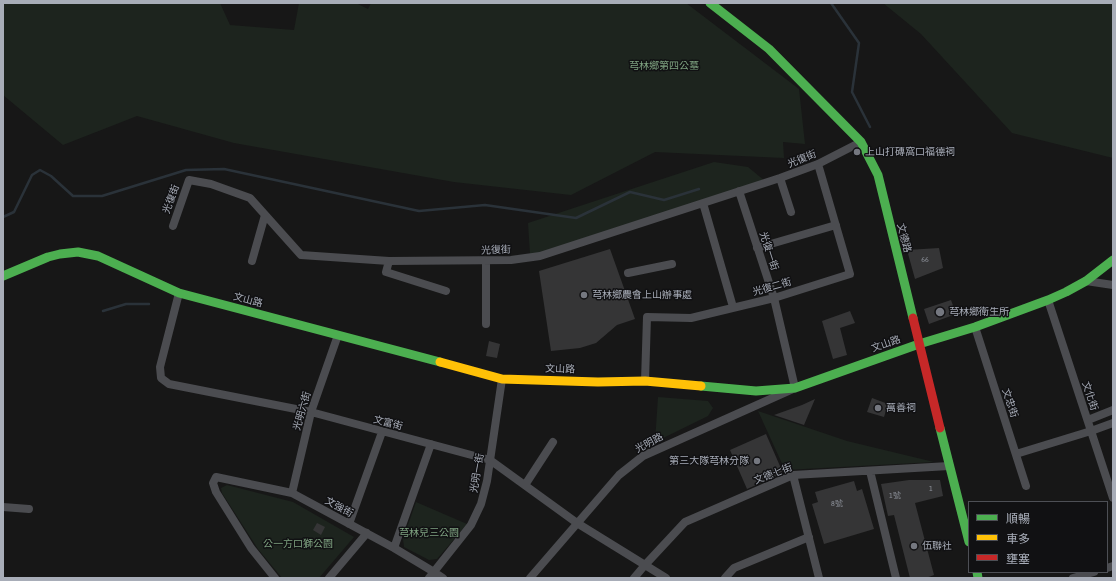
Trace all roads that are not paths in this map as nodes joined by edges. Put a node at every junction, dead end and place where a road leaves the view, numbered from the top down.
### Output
1 (710, 3) edge
2 (861, 142) junction
3 (818, 164) junction
4 (780, 178) junction
5 (739, 191) junction
6 (703, 203) junction
7 (791, 212) dead end
8 (265, 215) junction
9 (836, 225) junction
10 (172, 226) dead end
11 (757, 248) junction
12 (1113, 260) edge
13 (252, 261) dead end
14 (389, 261) junction
15 (486, 261) junction
16 (672, 264) dead end
17 (628, 273) dead end
18 (3, 276) edge
19 (1086, 281) junction
20 (1113, 285) edge
21 (446, 291) dead end
22 (179, 293) junction
23 (774, 298) junction
24 (1048, 300) junction
25 (733, 307) junction
26 (486, 324) dead end
27 (975, 327) junction
28 (338, 336) junction
29 (919, 344) junction
30 (502, 379) junction
31 (645, 381) junction
32 (794, 388) junction
33 (1113, 410) edge
34 (311, 412) junction
35 (1088, 420) junction
36 (1113, 423) edge
37 (1091, 431) junction
38 (382, 432) junction
39 (553, 442) dead end
40 (431, 444) junction
41 (1016, 454) junction
42 (490, 460) junction
43 (949, 466) junction
44 (870, 471) junction
45 (792, 474) junction
46 (525, 486) junction
47 (1026, 486) dead end
48 (292, 493) junction
49 (1113, 499) edge
50 (3, 507) edge
51 (28, 509) dead end
52 (577, 523) junction
53 (349, 524) junction
54 (367, 534) junction
55 (809, 537) junction
56 (968, 538) edge
57 (394, 548) junction
58 (645, 565) junction
59 (1090, 573) edge
60 (432, 575) edge
61 (275, 578) edge
62 (329, 578) edge
63 (443, 578) edge
64 (530, 578) edge
65 (634, 578) edge
66 (666, 578) edge
67 (725, 578) edge
68 (819, 578) edge
69 (896, 578) edge
70 (1073, 578) edge

1 - 2 main road, 文德路
2 - 3 street, 光復街
2 - 29 main road, 文德路
3 - 4 street, 光復街
3 - 9 street, 光復二街
4 - 5 street, 光復街
4 - 7 street
5 - 6 street, 光復街
5 - 11 street, 光復一街
6 - 15 street, 光復街
6 - 25 street
8 - 10 street, 光復街
8 - 13 street
8 - 14 street, 光復街
9 - 11 street
9 - 23 street, 光復二街
11 - 23 street, 光復一街
12 - 19 main road, 文山路
14 - 15 street, 光復街
14 - 21 street
15 - 26 street
16 - 17 street
18 - 22 main road, 文山路
19 - 20 street
19 - 24 main road, 文山路
22 - 28 main road, 文山路
22 - 34 street, 文富街
23 - 25 street, 光復二街
23 - 32 street, 光復一街
24 - 27 main road, 文山路
24 - 35 street, 文化街
25 - 31 street, 光復二街
27 - 29 main road, 文山路
27 - 41 street, 文忠街
28 - 30 main road, 文山路
28 - 34 street, 光明六街
29 - 32 main road, 文山路
29 - 43 main road, 文德路
30 - 31 main road, 文山路
30 - 42 street, 光明一街
31 - 32 main road, 文山路
32 - 52 street, 光明路
33 - 35 street
34 - 38 street, 文富街
34 - 48 street, 光明六街
35 - 37 street, 文化街
36 - 37 street
37 - 41 street
37 - 49 street, 文化街
38 - 40 street, 文富街
38 - 53 street
39 - 46 street
40 - 42 street, 文富街
40 - 57 street
41 - 47 street, 文忠街
42 - 46 street, 文富街
42 - 60 street, 光明一街
43 - 44 street, 文德七街
43 - 56 main road, 文德路
44 - 45 street, 文德七街
44 - 69 street
45 - 55 street
45 - 58 street, 文德七街
46 - 52 street, 文富街
48 - 53 street, 文強街
48 - 61 street, 文強街
50 - 51 street
52 - 58 street, 文富街
52 - 64 street, 光明路
53 - 54 street, 文強街
54 - 57 street, 文強街
54 - 62 street
55 - 67 street
55 - 68 street
57 - 60 street, 文強街
58 - 65 street, 文德七街
58 - 66 street, 文富街
59 - 70 street
60 - 63 street, 文強街

